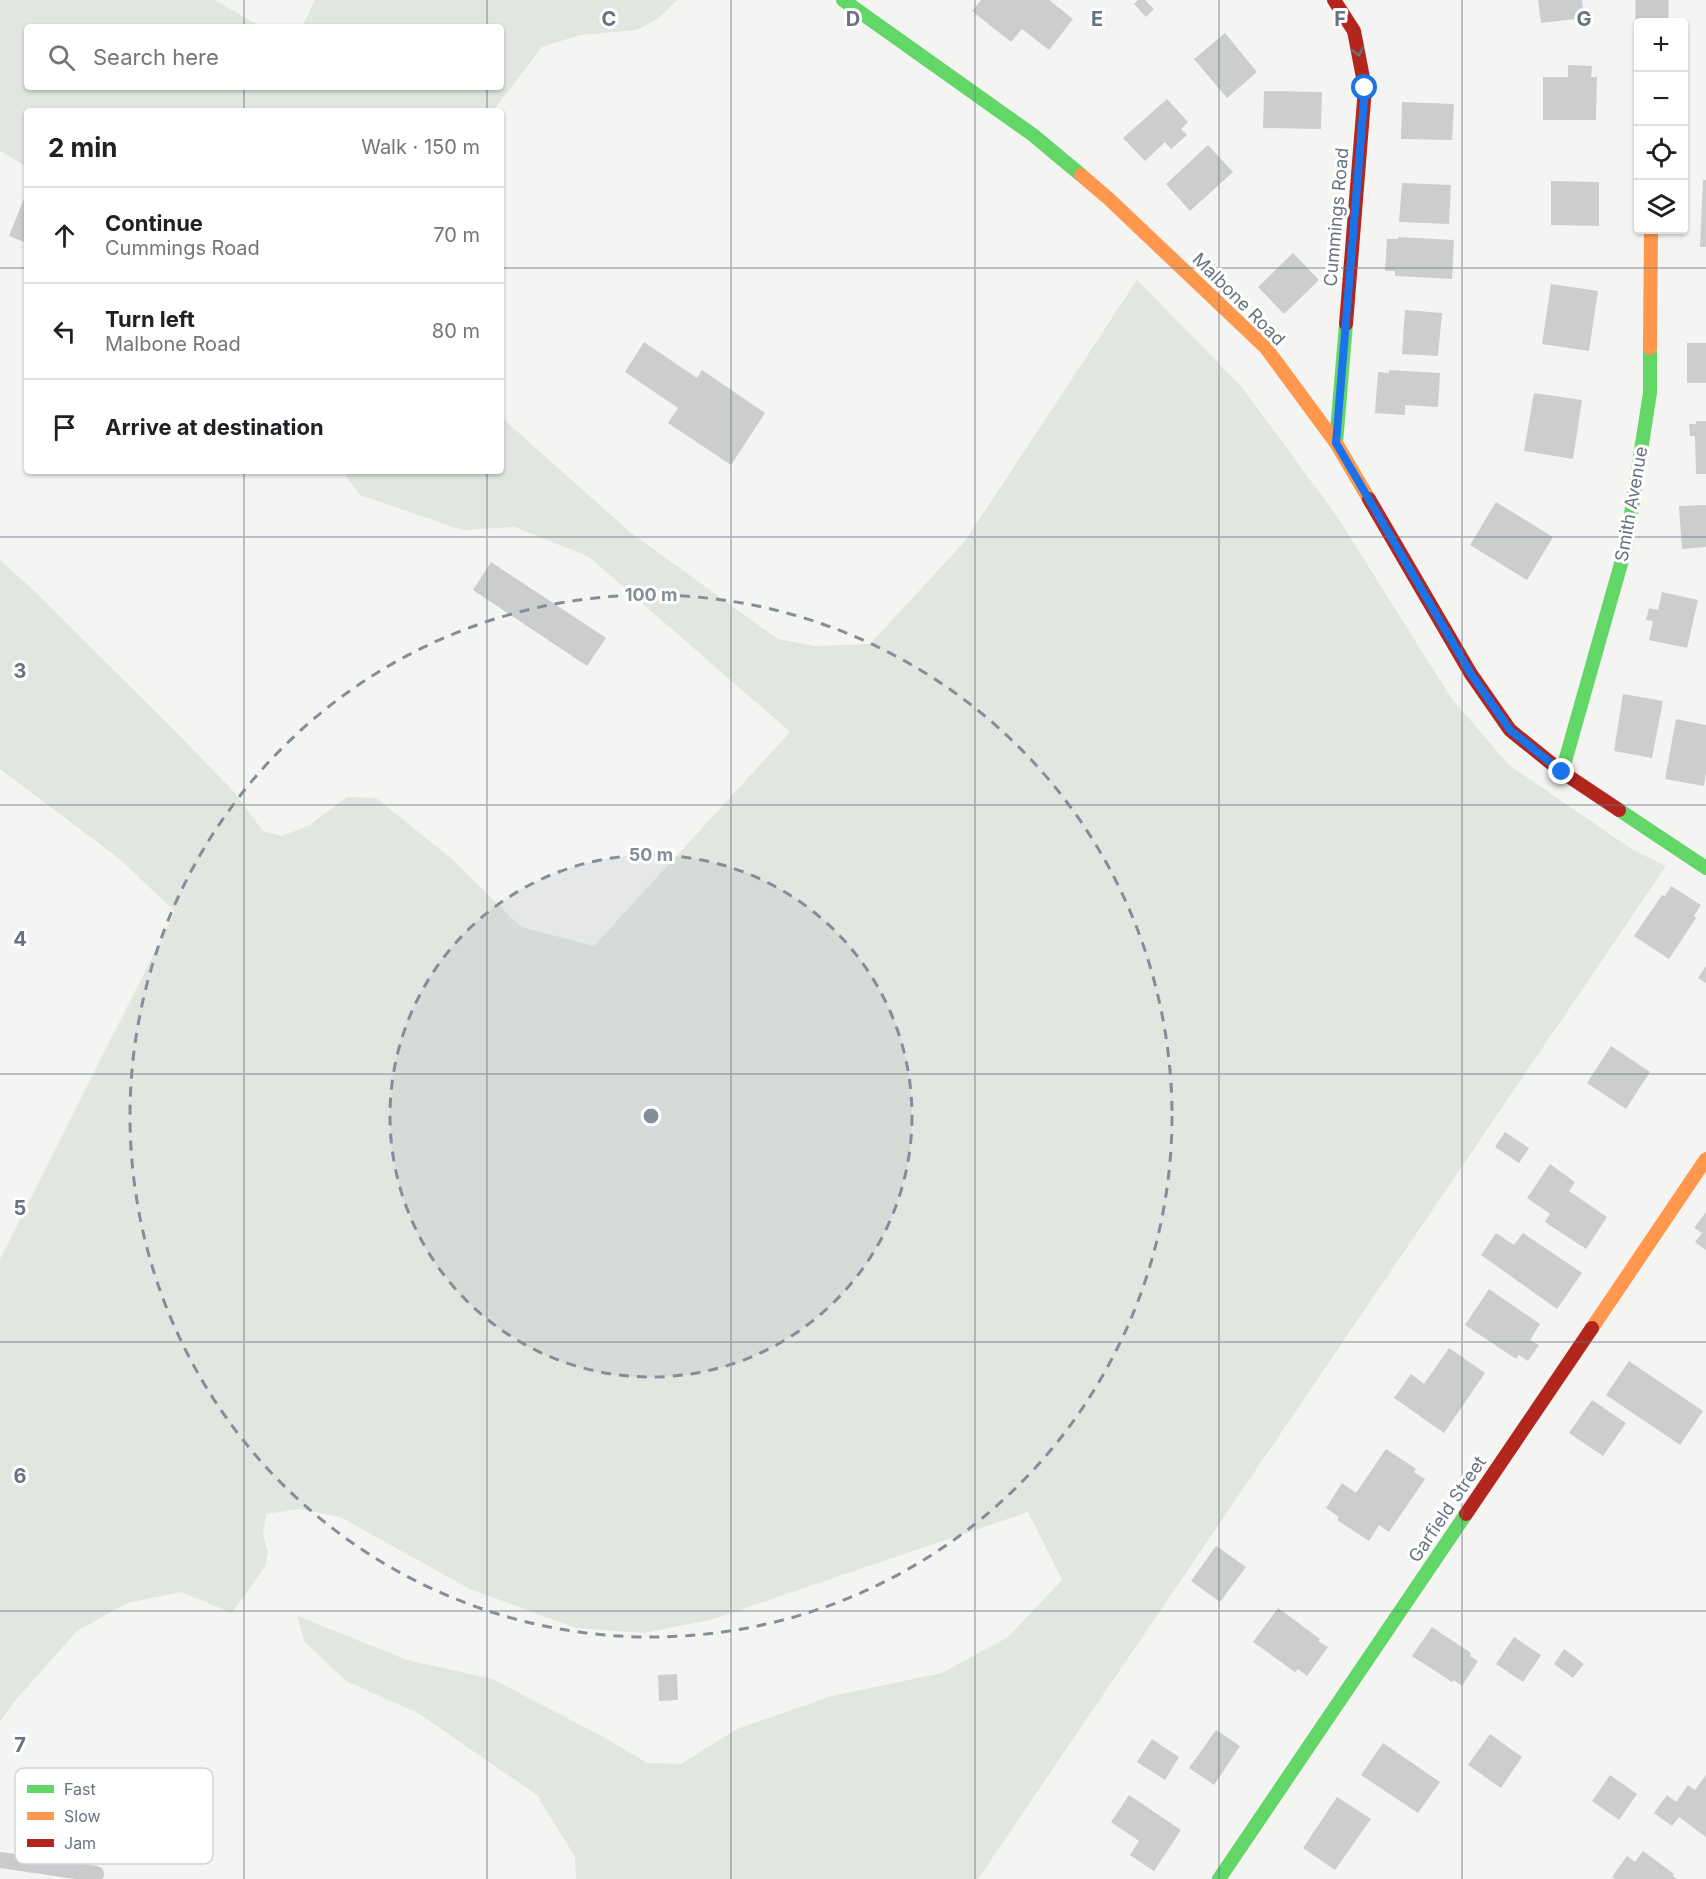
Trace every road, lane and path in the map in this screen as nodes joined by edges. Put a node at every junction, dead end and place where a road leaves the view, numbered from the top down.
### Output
1 (843, 0) edge
2 (1334, 0) edge
3 (1653, 0) edge
4 (1652, 18) edge
5 (1651, 234) edge
6 (1336, 443) junction
7 (1562, 772) junction
8 (1706, 868) edge
9 (1706, 1160) edge
10 (0, 1860) edge
11 (15, 1862) edge
12 (27, 1864) edge
13 (96, 1874) dead end
14 (1219, 1879) edge

1 - 6 street, Malbone Road
2 -> 6 street, Cummings Road
3 - 4 street
5 - 7 street, Smith Avenue
6 - 7 street, Malbone Road
7 - 8 street, Malbone Road
9 - 14 street, Garfield Street
10 - 11 lane
12 - 13 lane

